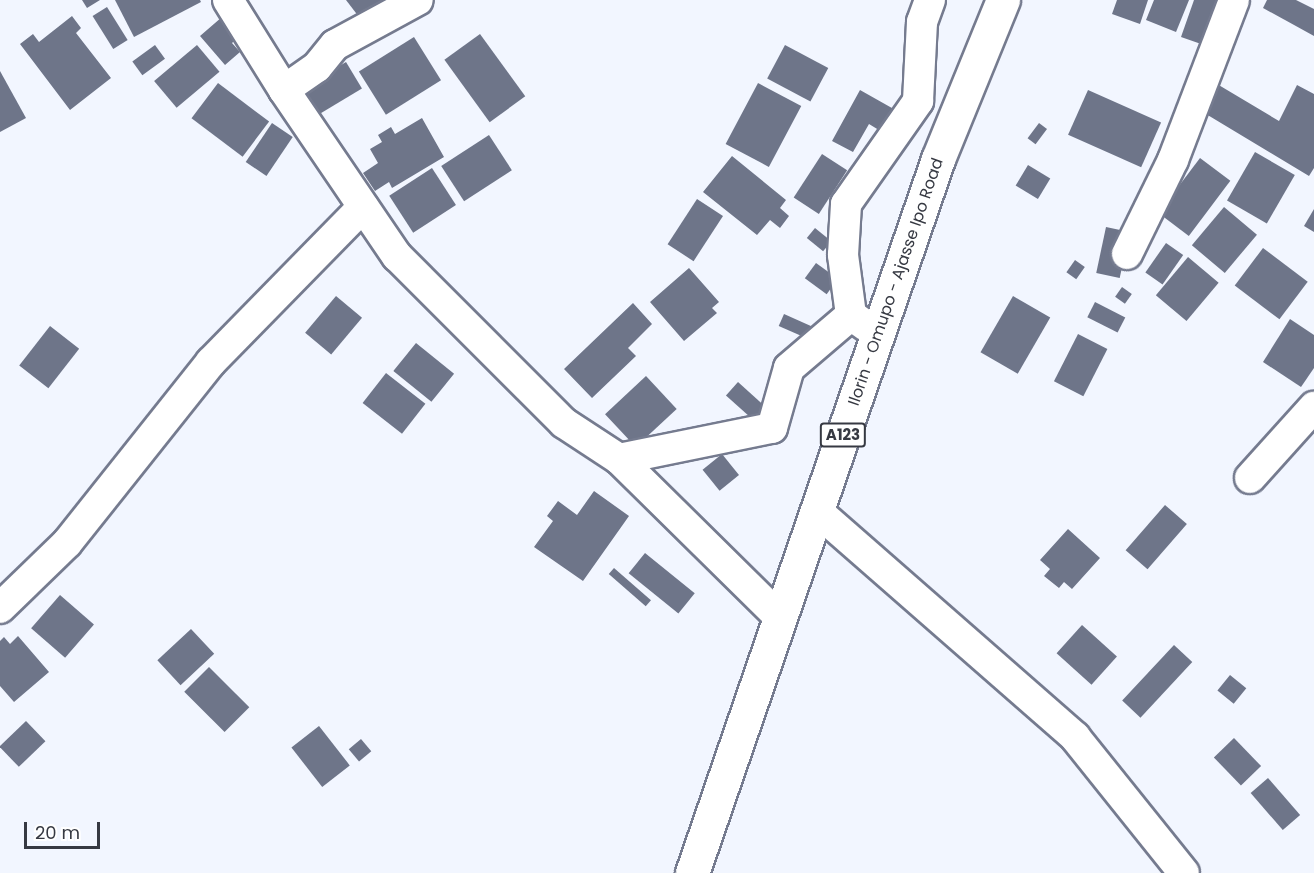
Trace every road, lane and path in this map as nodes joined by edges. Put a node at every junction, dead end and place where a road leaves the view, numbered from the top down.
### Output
1 (228, 0) edge
2 (418, 0) edge
3 (930, 0) edge
4 (1003, 0) edge
5 (1234, 0) edge
6 (284, 90) junction
7 (363, 207) junction
8 (1127, 254) dead end
9 (851, 315) junction
10 (878, 335) junction
11 (1314, 407) edge
12 (618, 459) junction
13 (1250, 478) dead end
14 (817, 511) junction
15 (0, 608) edge
16 (780, 618) junction
17 (692, 873) edge
18 (1184, 873) edge

1 - 6 street
2 - 6 street
3 - 9 street
4 - 10 highway, Ilorin - Omupo - Ajasse Ipo Road / A123
5 - 8 street
6 - 7 street
7 - 12 street
7 - 15 street
9 - 10 street
9 - 12 street
10 - 14 highway, Ilorin - Omupo - Ajasse Ipo Road / A123
11 - 13 street
12 - 16 street
14 - 16 highway, Ilorin - Omupo - Ajasse Ipo Road / A123
14 - 18 street
16 - 17 highway, Ilorin - Omupo - Ajasse Ipo Road / A123

